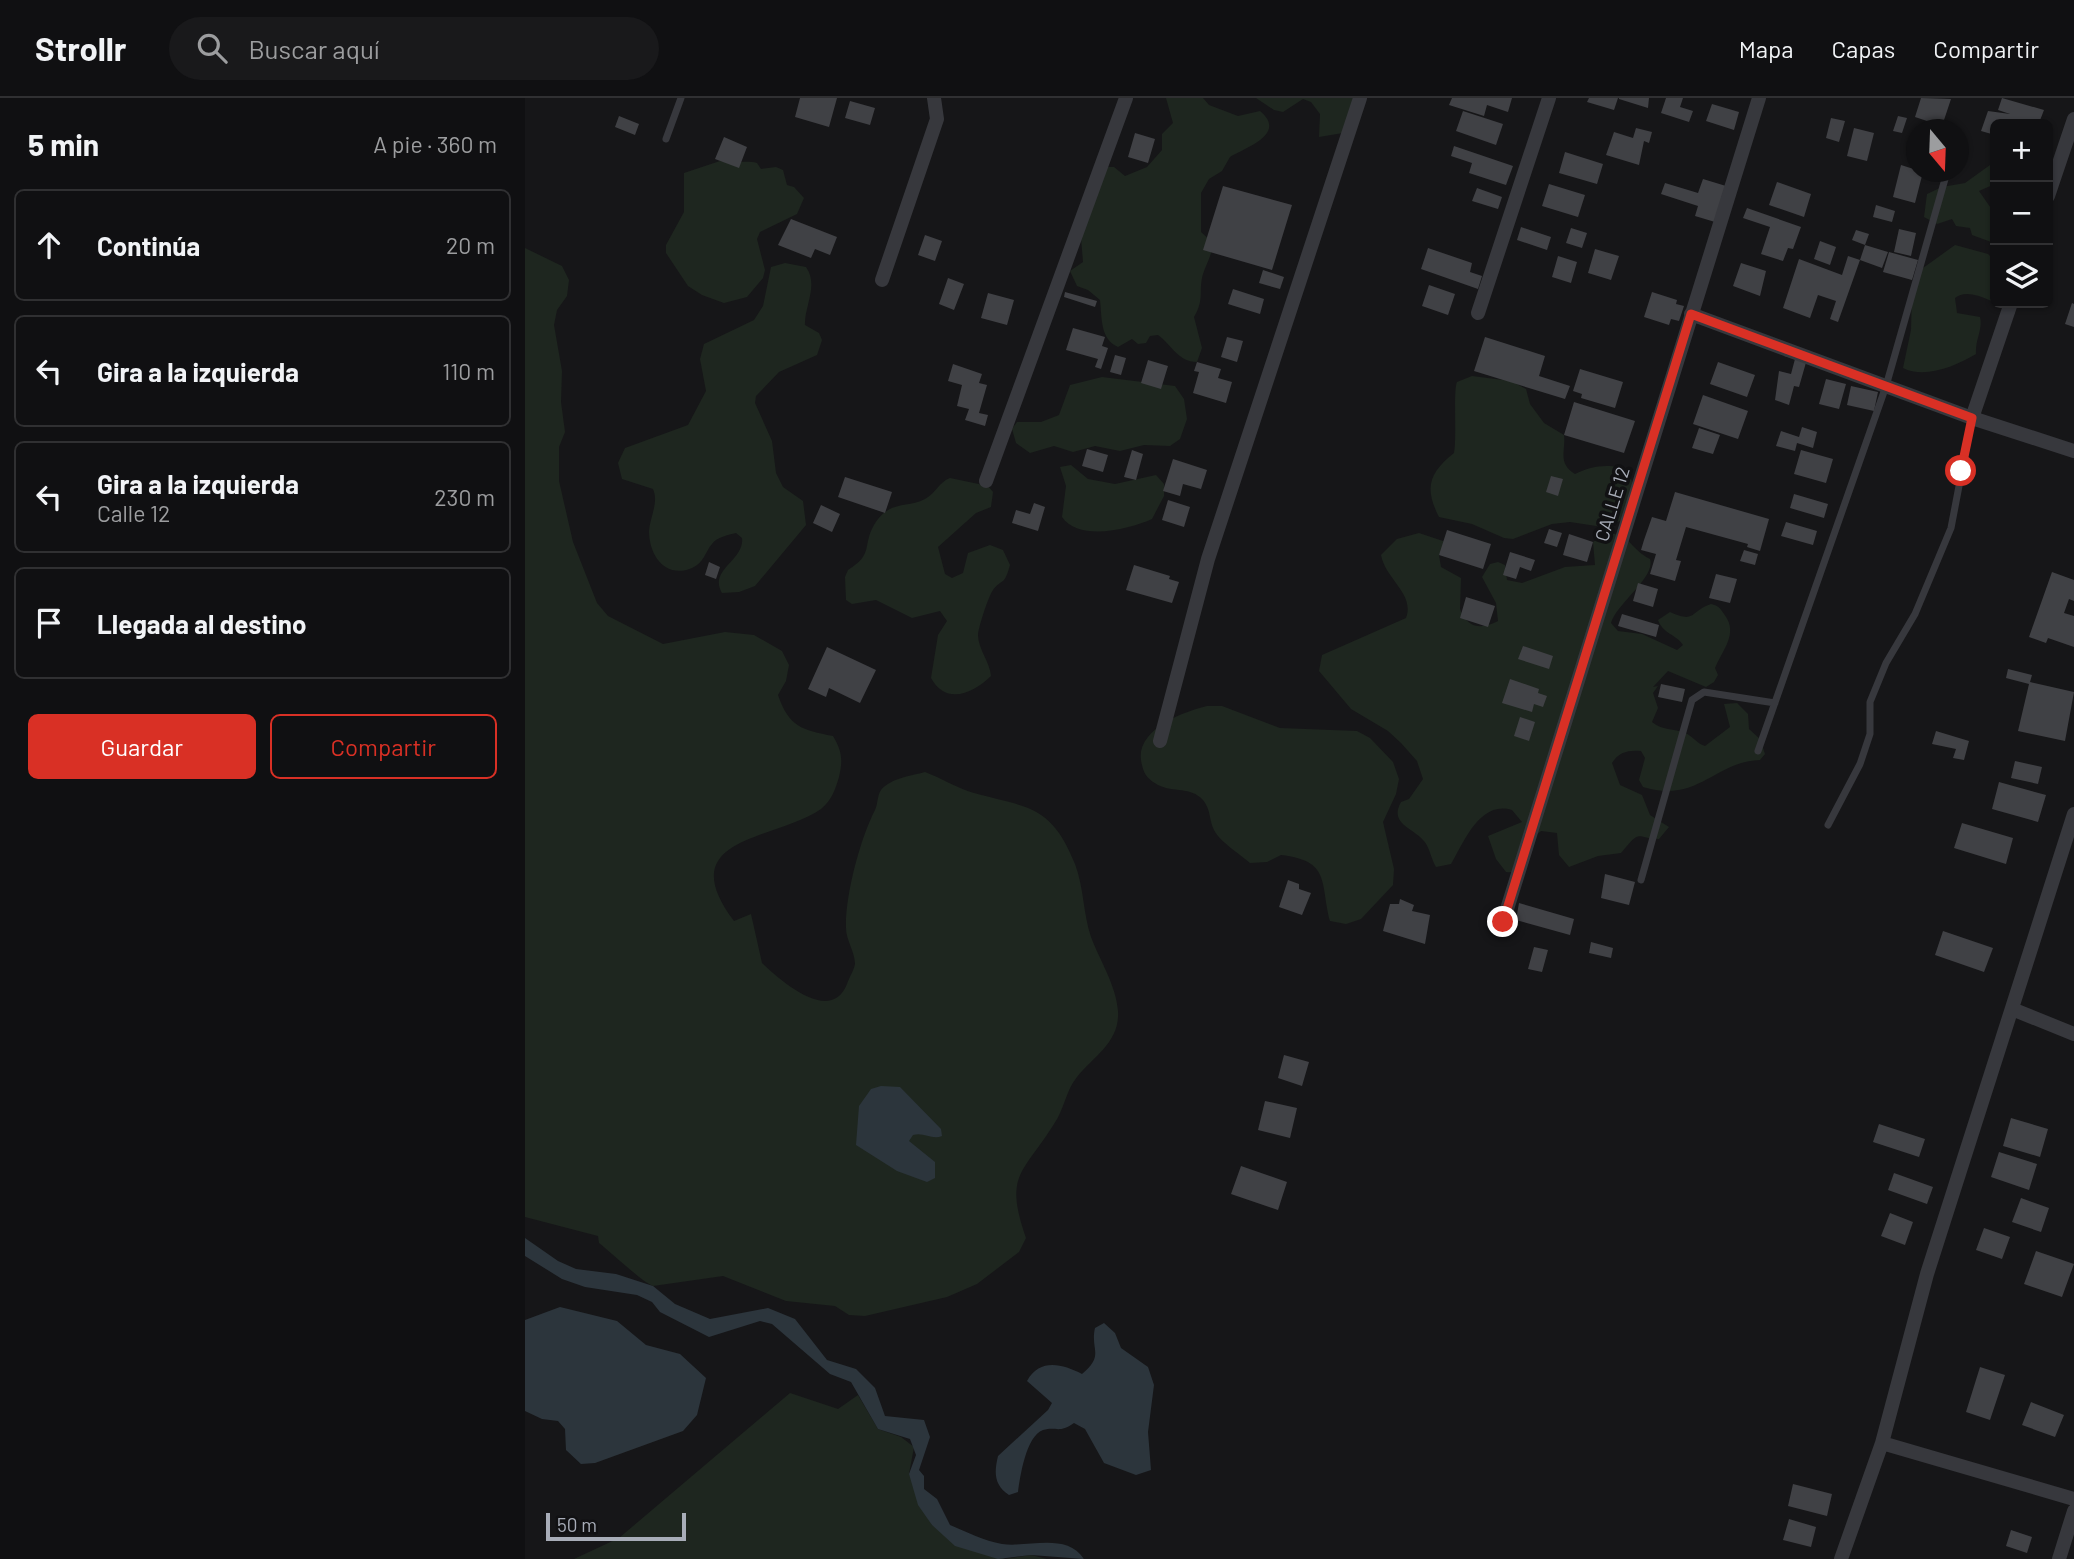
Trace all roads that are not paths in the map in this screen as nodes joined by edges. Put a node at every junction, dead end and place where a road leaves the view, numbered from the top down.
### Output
1 (681, 98) edge
2 (934, 98) edge
3 (1126, 98) edge
4 (1360, 98) edge
5 (1549, 98) edge
6 (1759, 98) edge
7 (2074, 119) edge
8 (667, 139) dead end
9 (1944, 182) edge
10 (2053, 182) edge
11 (881, 280) dead end
12 (2009, 308) edge
13 (1478, 313) dead end
14 (1691, 314) junction
15 (1886, 386) junction
16 (1972, 418) junction
17 (2074, 451) edge
18 (986, 481) dead end
19 (1775, 703) junction
20 (1160, 741) dead end
21 (1758, 751) dead end
22 (2074, 814) edge
23 (1828, 825) dead end
24 (1641, 880) dead end
25 (1503, 922) dead end
26 (2012, 1009) junction
27 (2074, 1034) edge
28 (1882, 1443) junction
29 (2074, 1499) edge
30 (2074, 1511) edge
31 (1841, 1559) edge
32 (2059, 1559) edge

1 - 8 lane
2 - 11 street
3 - 18 street
4 - 20 street
5 - 13 street
6 - 14 street, CALLE 12
7 - 10 street
9 - 15 lane
12 - 16 street
14 - 15 street
14 - 25 street, CALLE 12
15 - 16 street
15 - 19 lane
16 - 17 street
16 - 23 lane
19 - 21 lane
19 - 24 lane
22 - 26 street
26 - 27 street
26 - 28 street
28 - 29 street
28 - 31 street
30 - 32 street

